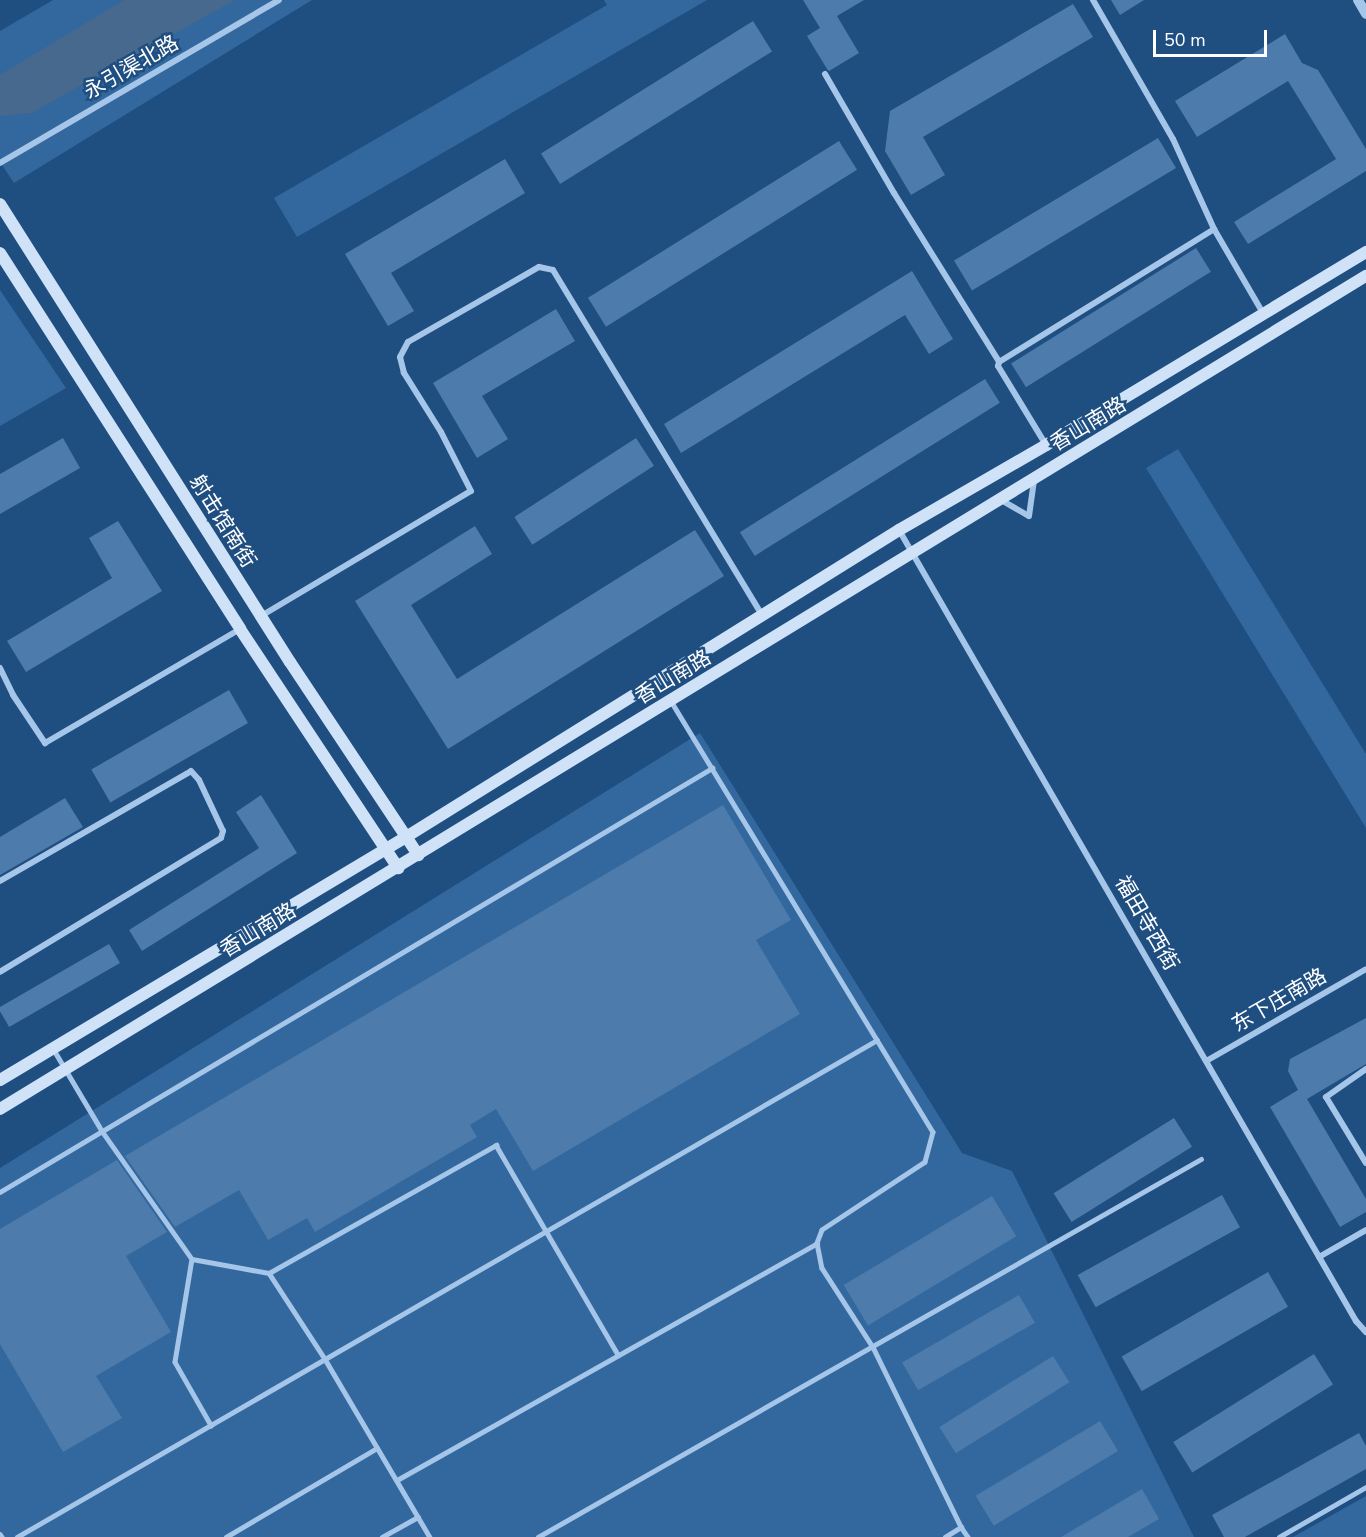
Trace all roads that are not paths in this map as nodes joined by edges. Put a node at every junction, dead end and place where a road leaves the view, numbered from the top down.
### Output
1 (279, 0) edge
2 (1093, 0) edge
3 (1358, 0) edge
4 (1366, 14) edge
5 (825, 74) dead end
6 (0, 163) edge
7 (0, 204) edge
8 (1214, 229) junction
9 (1366, 252) edge
10 (0, 253) edge
11 (1366, 276) edge
12 (1264, 315) junction
13 (999, 362) junction
14 (1046, 446) junction
15 (1034, 479) junction
16 (1001, 500) junction
17 (899, 530) junction
18 (914, 553) junction
19 (260, 616) junction
20 (762, 616) junction
21 (240, 629) junction
22 (0, 668) edge
23 (671, 701) junction
24 (712, 768) junction
25 (406, 837) junction
26 (386, 848) junction
27 (418, 855) junction
28 (398, 868) junction
29 (0, 881) edge
30 (1366, 969) edge
31 (0, 972) edge
32 (877, 1040) junction
33 (53, 1048) junction
34 (1208, 1060) junction
35 (1366, 1069) edge
36 (66, 1070) junction
37 (0, 1080) edge
38 (0, 1110) edge
39 (102, 1131) junction
40 (1202, 1160) dead end
41 (1366, 1163) edge
42 (0, 1192) edge
43 (1366, 1230) edge
44 (546, 1231) junction
45 (817, 1243) junction
46 (1319, 1257) junction
47 (192, 1259) junction
48 (269, 1273) junction
49 (1366, 1332) edge
50 (873, 1347) junction
51 (618, 1355) junction
52 (325, 1359) junction
53 (211, 1425) junction
54 (377, 1448) junction
55 (397, 1480) junction
56 (1366, 1487) edge
57 (418, 1517) junction
58 (961, 1527) junction
59 (17, 1537) edge
60 (226, 1537) edge
61 (382, 1537) edge
62 (430, 1537) edge
63 (538, 1537) edge
64 (945, 1537) edge
65 (968, 1537) edge
66 (1279, 1537) edge

1 - 6 street, 永引渠北路
2 - 8 street
3 - 4 street
5 - 13 street
7 - 19 main road, 射击馆南街
8 - 12 street
8 - 13 street
9 - 12 main road, 香山南路
10 - 21 main road, 射击馆南街
11 - 15 main road, 香山南路
12 - 14 main road, 香山南路
13 - 14 street
14 - 17 main road, 香山南路
15 - 16 main road, 香山南路
15 - 16 street
16 - 18 main road, 香山南路
17 - 18 street, 福田寺西街
17 - 20 main road, 香山南路
18 - 23 main road, 香山南路
18 - 34 street, 福田寺西街
19 - 20 street
19 - 25 main road, 射击馆南街
20 - 25 main road, 香山南路
21 - 22 street
21 - 26 main road, 射击馆南街
23 - 24 lane
23 - 27 main road, 香山南路
24 - 32 lane
24 - 39 lane
25 - 26 main road, 香山南路
25 - 27 main road, 射击馆南街
26 - 28 main road, 射击馆南街
26 - 33 main road, 香山南路
27 - 28 main road, 香山南路
28 - 36 main road, 香山南路
29 - 31 street
30 - 34 street, 东下庄南路
32 - 44 lane
32 - 45 lane
33 - 36 lane
33 - 37 main road, 香山南路
34 - 46 street, 福田寺西街
35 - 41 street
36 - 38 main road, 香山南路
36 - 39 lane
39 - 42 lane
39 - 47 lane
40 - 50 lane
43 - 46 street
44 - 48 lane
44 - 51 lane
44 - 52 lane
45 - 50 lane
45 - 51 lane
46 - 49 street, 福田寺西街
47 - 48 lane
47 - 53 lane
48 - 52 lane
50 - 58 lane
50 - 63 lane
51 - 55 lane
52 - 53 lane
52 - 54 lane
53 - 59 lane
54 - 55 lane
54 - 60 lane
55 - 57 lane
56 - 66 lane
57 - 61 lane
57 - 62 lane
58 - 64 lane
58 - 65 lane

